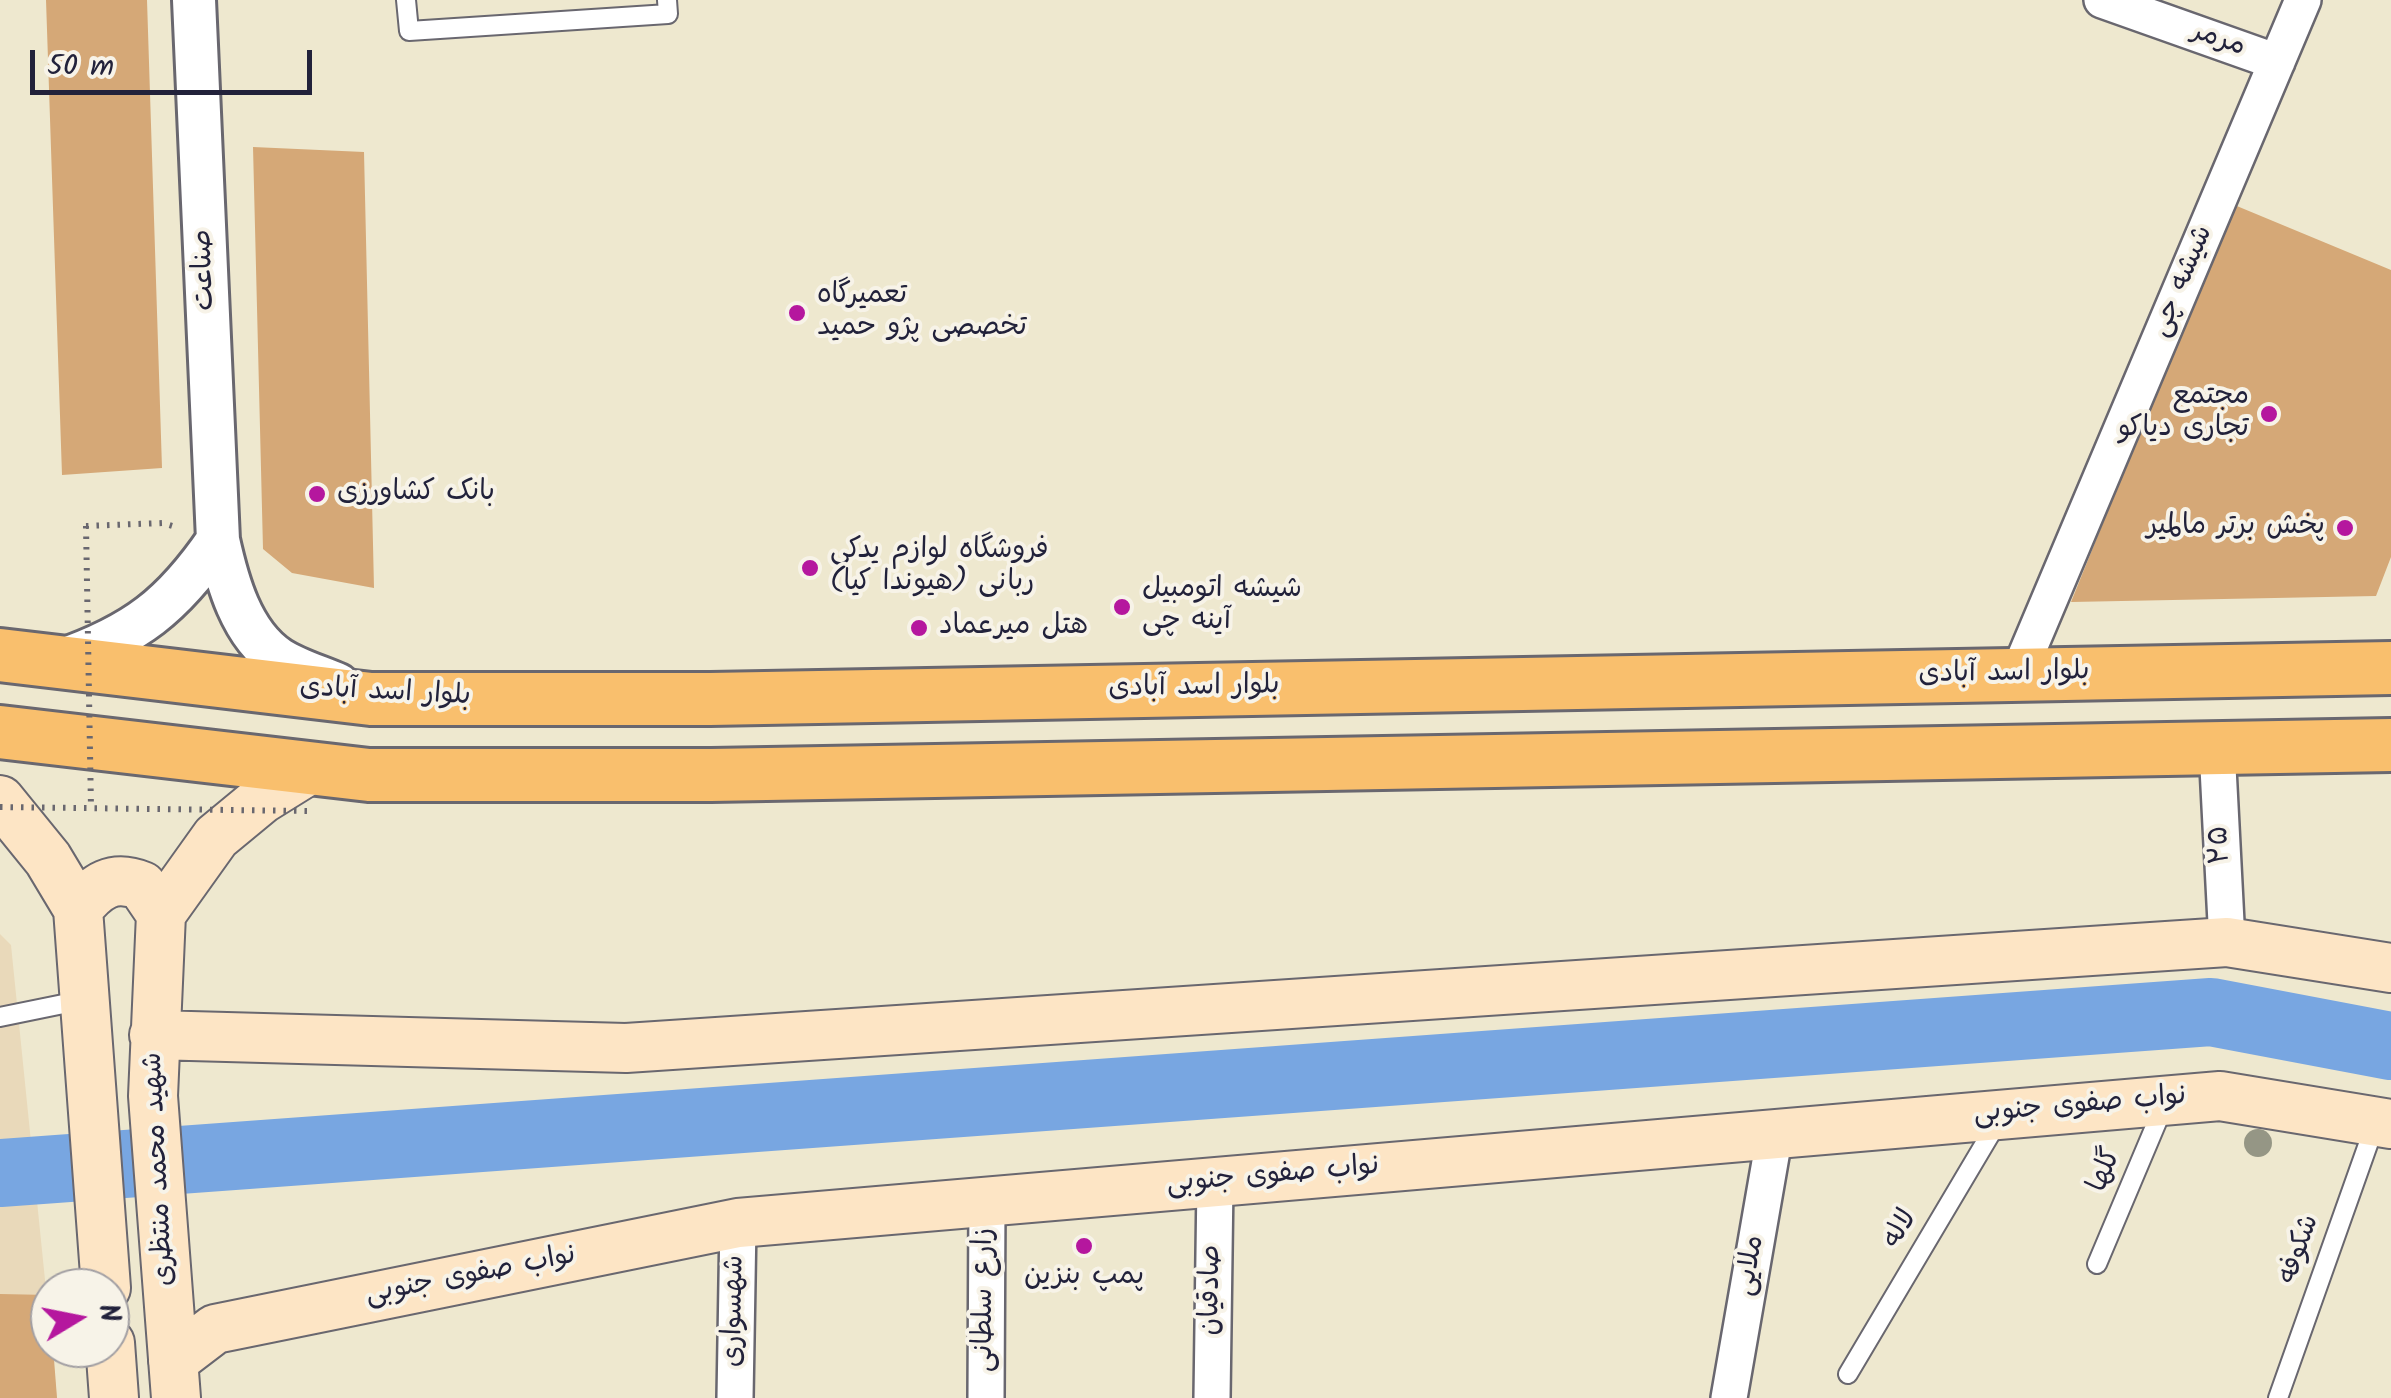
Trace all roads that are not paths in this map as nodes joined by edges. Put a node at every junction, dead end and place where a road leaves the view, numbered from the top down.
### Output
1 (194, 0) edge
2 (406, 0) edge
3 (667, 0) edge
4 (2102, 0) edge
5 (2303, 0) edge
6 (2277, 62) junction
7 (218, 540) junction
8 (0, 655) edge
9 (56, 662) junction
10 (2390, 665) edge
11 (2018, 674) junction
12 (1292, 687) junction
13 (1174, 690) junction
14 (371, 699) junction
15 (0, 732) edge
16 (2391, 745) edge
17 (2216, 748) junction
18 (1294, 764) junction
19 (1176, 766) junction
20 (310, 790) junction
21 (0, 804) edge
22 (78, 909) junction
23 (160, 914) junction
24 (2226, 942) junction
25 (2391, 968) edge
26 (84, 1000) junction
27 (0, 1017) edge
28 (168, 1036) junction
29 (2166, 1100) junction
30 (2003, 1114) junction
31 (2384, 1122) edge
32 (1775, 1134) junction
33 (1215, 1182) junction
34 (986, 1202) junction
35 (738, 1224) junction
36 (2097, 1264) dead end
37 (105, 1268) edge
38 (192, 1303) junction
39 (112, 1368) edge
40 (1848, 1374) dead end
41 (175, 1380) edge
42 (114, 1398) edge
43 (734, 1398) edge
44 (986, 1398) edge
45 (1212, 1398) edge
46 (1729, 1398) edge
47 (2278, 1398) edge

1 - 7 street, صناعت
2 - 3 lane
4 - 6 street, مرمر
5 - 6 street, شیشه چی
6 - 11 street, شیشه چی
7 - 9 street
7 - 14 street, صناعت
8 - 9 main road, بلوار اسد آبادی
9 - 14 main road, بلوار اسد آبادی
10 - 11 main road, بلوار اسد آبادی
11 - 12 main road, بلوار اسد آبادی
12 - 13 main road, بلوار اسد آبادی
12 - 18 main road
13 - 14 main road, بلوار اسد آبادی
13 - 19 main road
15 - 20 main road
16 - 17 main road
17 - 18 main road
17 - 24 street, ۲۵
18 - 19 main road
19 - 20 main road
20 - 23 main road
21 - 22 main road
22 - 23 main road
22 - 26 main road
23 - 28 main road, شهید محمد منتظری
24 - 25 main road
24 - 28 main road
26 - 27 lane
26 - 37 main road
28 - 38 main road, شهید محمد منتظری
29 - 30 main road, نواب صفوی جنوبی
29 - 31 main road, نواب صفوی جنوبی
29 - 36 lane, گلها
30 - 32 main road, نواب صفوی جنوبی
30 - 40 lane, لاله
31 - 47 lane, شکوفه
32 - 33 main road, نواب صفوی جنوبی
32 - 46 street, ملایی
33 - 34 main road, نواب صفوی جنوبی
33 - 45 street, صادقیان
34 - 35 main road, نواب صفوی جنوبی
34 - 44 street, زارع سلطانی
35 - 38 main road, نواب صفوی جنوبی
35 - 43 street, شهسواری
38 - 41 main road, شهید محمد منتظری
39 - 42 main road

